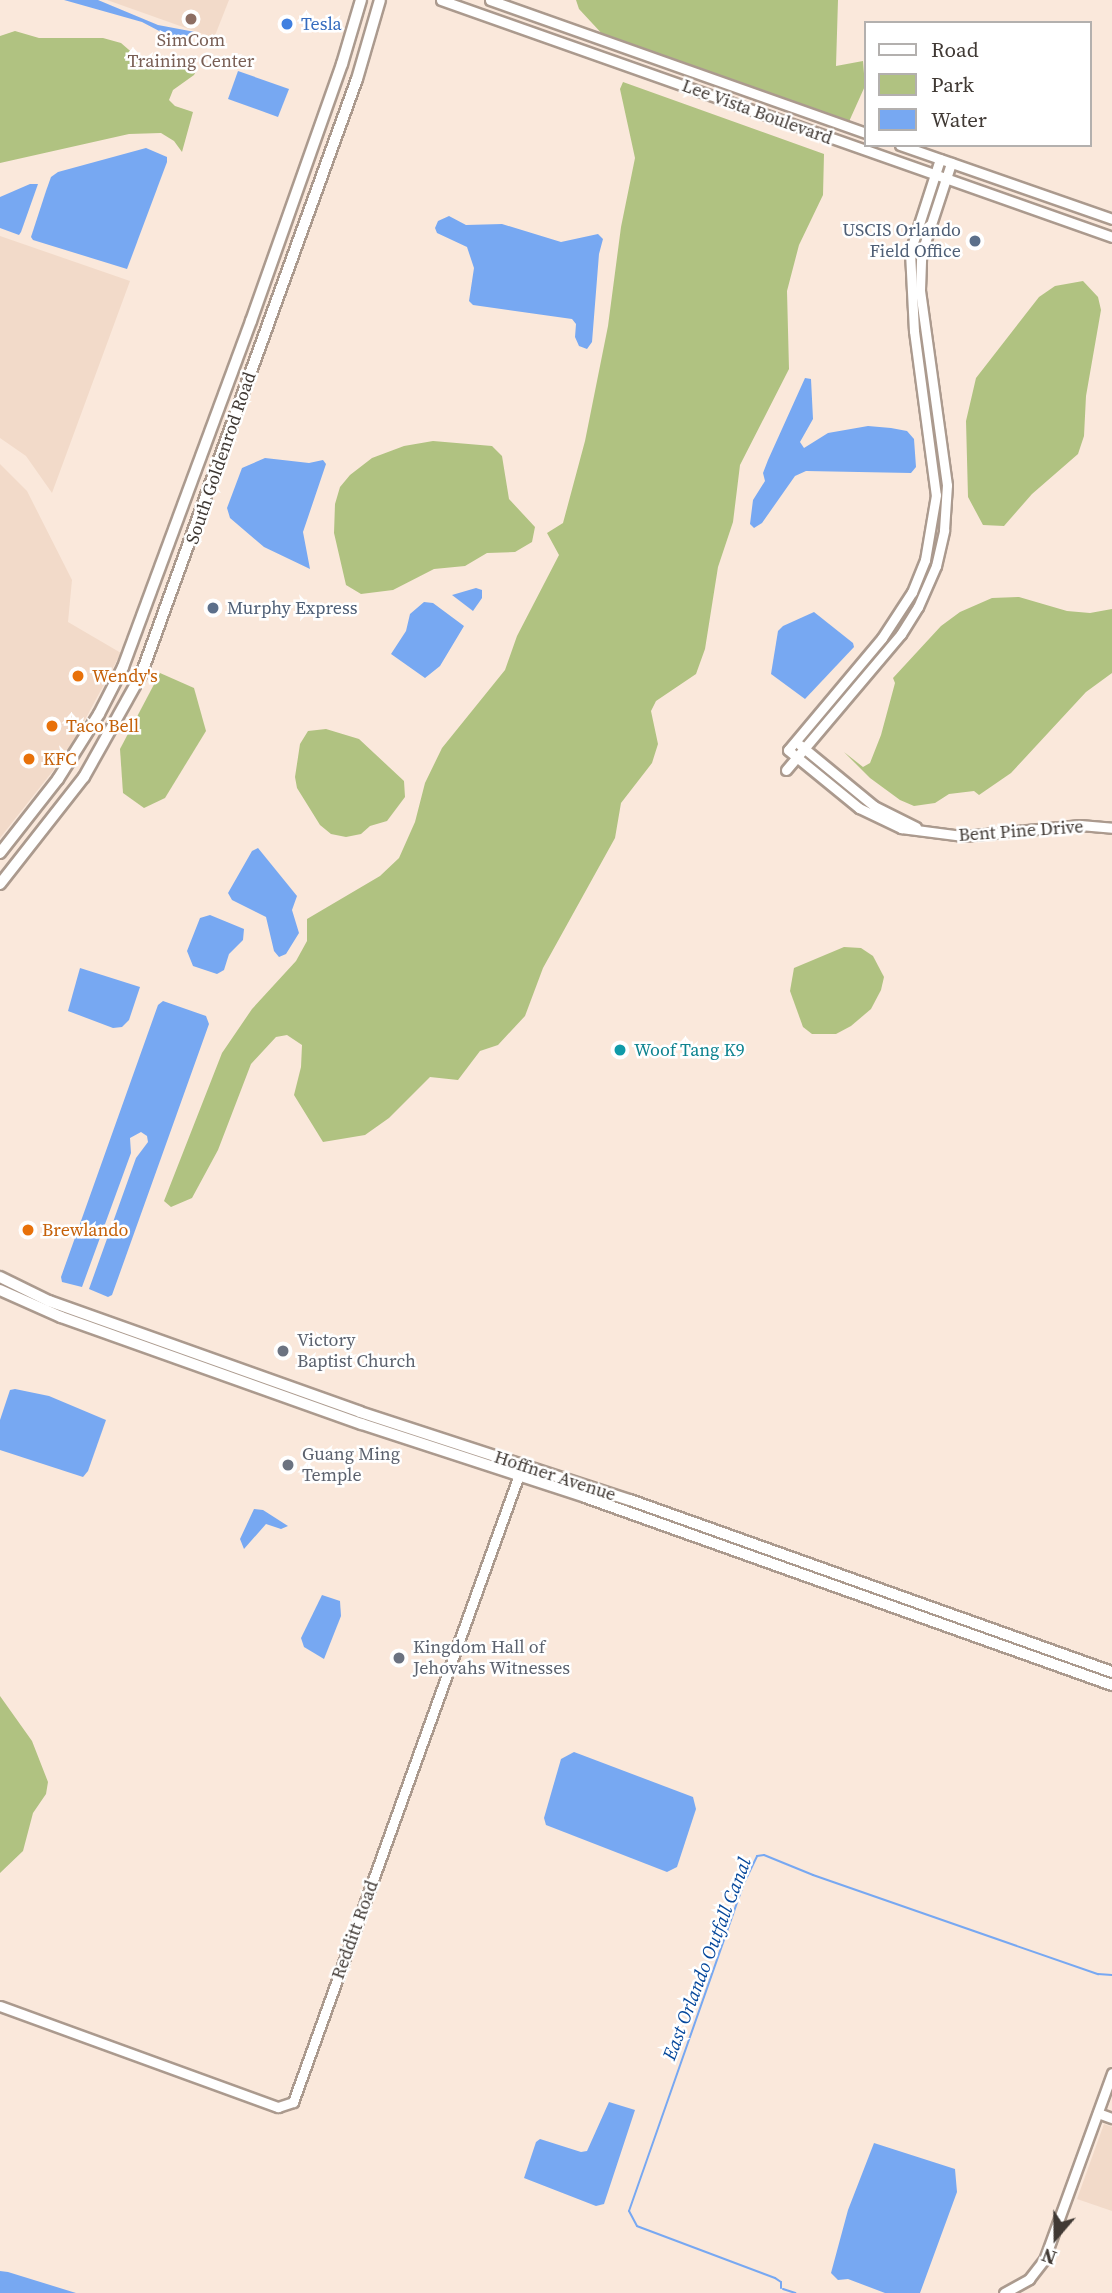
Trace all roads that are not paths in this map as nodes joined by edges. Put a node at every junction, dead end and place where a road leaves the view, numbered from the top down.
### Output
1 (361, 0) edge
2 (380, 0) edge
3 (441, 0) edge
4 (489, 0) edge
5 (507, 6) junction
6 (355, 22) junction
7 (502, 22) junction
8 (799, 110) junction
9 (325, 113) junction
10 (343, 119) junction
11 (794, 125) junction
12 (864, 133) edge
13 (906, 147) edge
14 (940, 159) junction
15 (951, 163) junction
16 (935, 175) junction
17 (946, 179) junction
18 (309, 213) junction
19 (1112, 219) edge
20 (1112, 237) edge
21 (276, 251) junction
22 (243, 342) junction
23 (260, 347) junction
24 (227, 442) junction
25 (879, 642) junction
26 (889, 650) junction
27 (114, 686) junction
28 (795, 741) junction
29 (804, 748) junction
30 (797, 758) junction
31 (786, 770) dead end
32 (84, 777) junction
33 (1112, 828) edge
34 (931, 833) junction
35 (0, 853) edge
36 (0, 884) edge
37 (0, 1277) edge
38 (0, 1290) edge
39 (120, 1338) junction
40 (187, 1350) junction
41 (196, 1365) junction
42 (251, 1373) junction
43 (289, 1398) junction
44 (329, 1400) junction
45 (362, 1424) junction
46 (405, 1426) junction
47 (520, 1470) junction
48 (762, 1554) junction
49 (869, 1598) junction
50 (933, 1609) junction
51 (942, 1624) junction
52 (1007, 1635) junction
53 (1112, 1672) edge
54 (1112, 1685) edge
55 (0, 2006) edge
56 (1112, 2073) edge
57 (1098, 2113) junction
58 (1112, 2118) edge
59 (1004, 2293) edge

1 - 6 main road, South Goldenrod Road
2 - 10 main road, South Goldenrod Road
3 - 7 street, Lee Vista Boulevard
4 - 5 street, Lee Vista Boulevard
5 - 7 street
5 - 8 street, Lee Vista Boulevard
6 - 9 main road, South Goldenrod Road
6 - 10 main road
7 - 11 street, Lee Vista Boulevard
8 - 11 street
8 - 12 street, Lee Vista Boulevard
9 - 18 main road
9 - 21 main road, South Goldenrod Road
10 - 18 main road, South Goldenrod Road
11 - 16 street, Lee Vista Boulevard
13 - 14 street
14 - 15 street
14 - 16 street
15 - 17 street
15 - 19 street
16 - 17 street, Lee Vista Boulevard
16 - 25 street
17 - 20 street, Lee Vista Boulevard
17 - 26 street
18 - 23 main road, South Goldenrod Road
21 - 22 main road, South Goldenrod Road
21 - 23 main road
22 - 24 main road
22 - 27 main road, South Goldenrod Road
23 - 24 main road, South Goldenrod Road
24 - 32 main road, South Goldenrod Road
25 - 26 street
25 - 28 street
26 - 29 street
27 - 32 main road
27 - 35 main road, South Goldenrod Road
28 - 29 street, Bent Pine Drive
28 - 30 street, Bent Pine Drive
29 - 30 street
29 - 34 street, Bent Pine Drive
30 - 31 street
30 - 34 street, Bent Pine Drive
32 - 36 main road, South Goldenrod Road
33 - 34 street, Bent Pine Drive
37 - 40 main road, Hoffner Avenue
38 - 39 main road, Hoffner Avenue
39 - 40 main road
39 - 41 main road, Hoffner Avenue
40 - 42 main road, Hoffner Avenue
41 - 42 main road
41 - 43 main road, Hoffner Avenue
42 - 44 main road, Hoffner Avenue
43 - 44 main road
43 - 45 main road, Hoffner Avenue
44 - 46 main road, Hoffner Avenue
45 - 46 main road
45 - 47 main road, Hoffner Avenue
46 - 47 main road, Hoffner Avenue
47 - 48 main road, Hoffner Avenue
47 - 48 main road, Hoffner Avenue
47 - 55 street, Redditt Road
48 - 49 main road, Hoffner Avenue
48 - 50 main road, Hoffner Avenue
49 - 50 main road
49 - 51 main road, Hoffner Avenue
50 - 52 main road, Hoffner Avenue
51 - 52 main road
51 - 54 main road, Hoffner Avenue
52 - 53 main road, Hoffner Avenue
56 - 57 street
57 - 58 street
57 - 59 street

